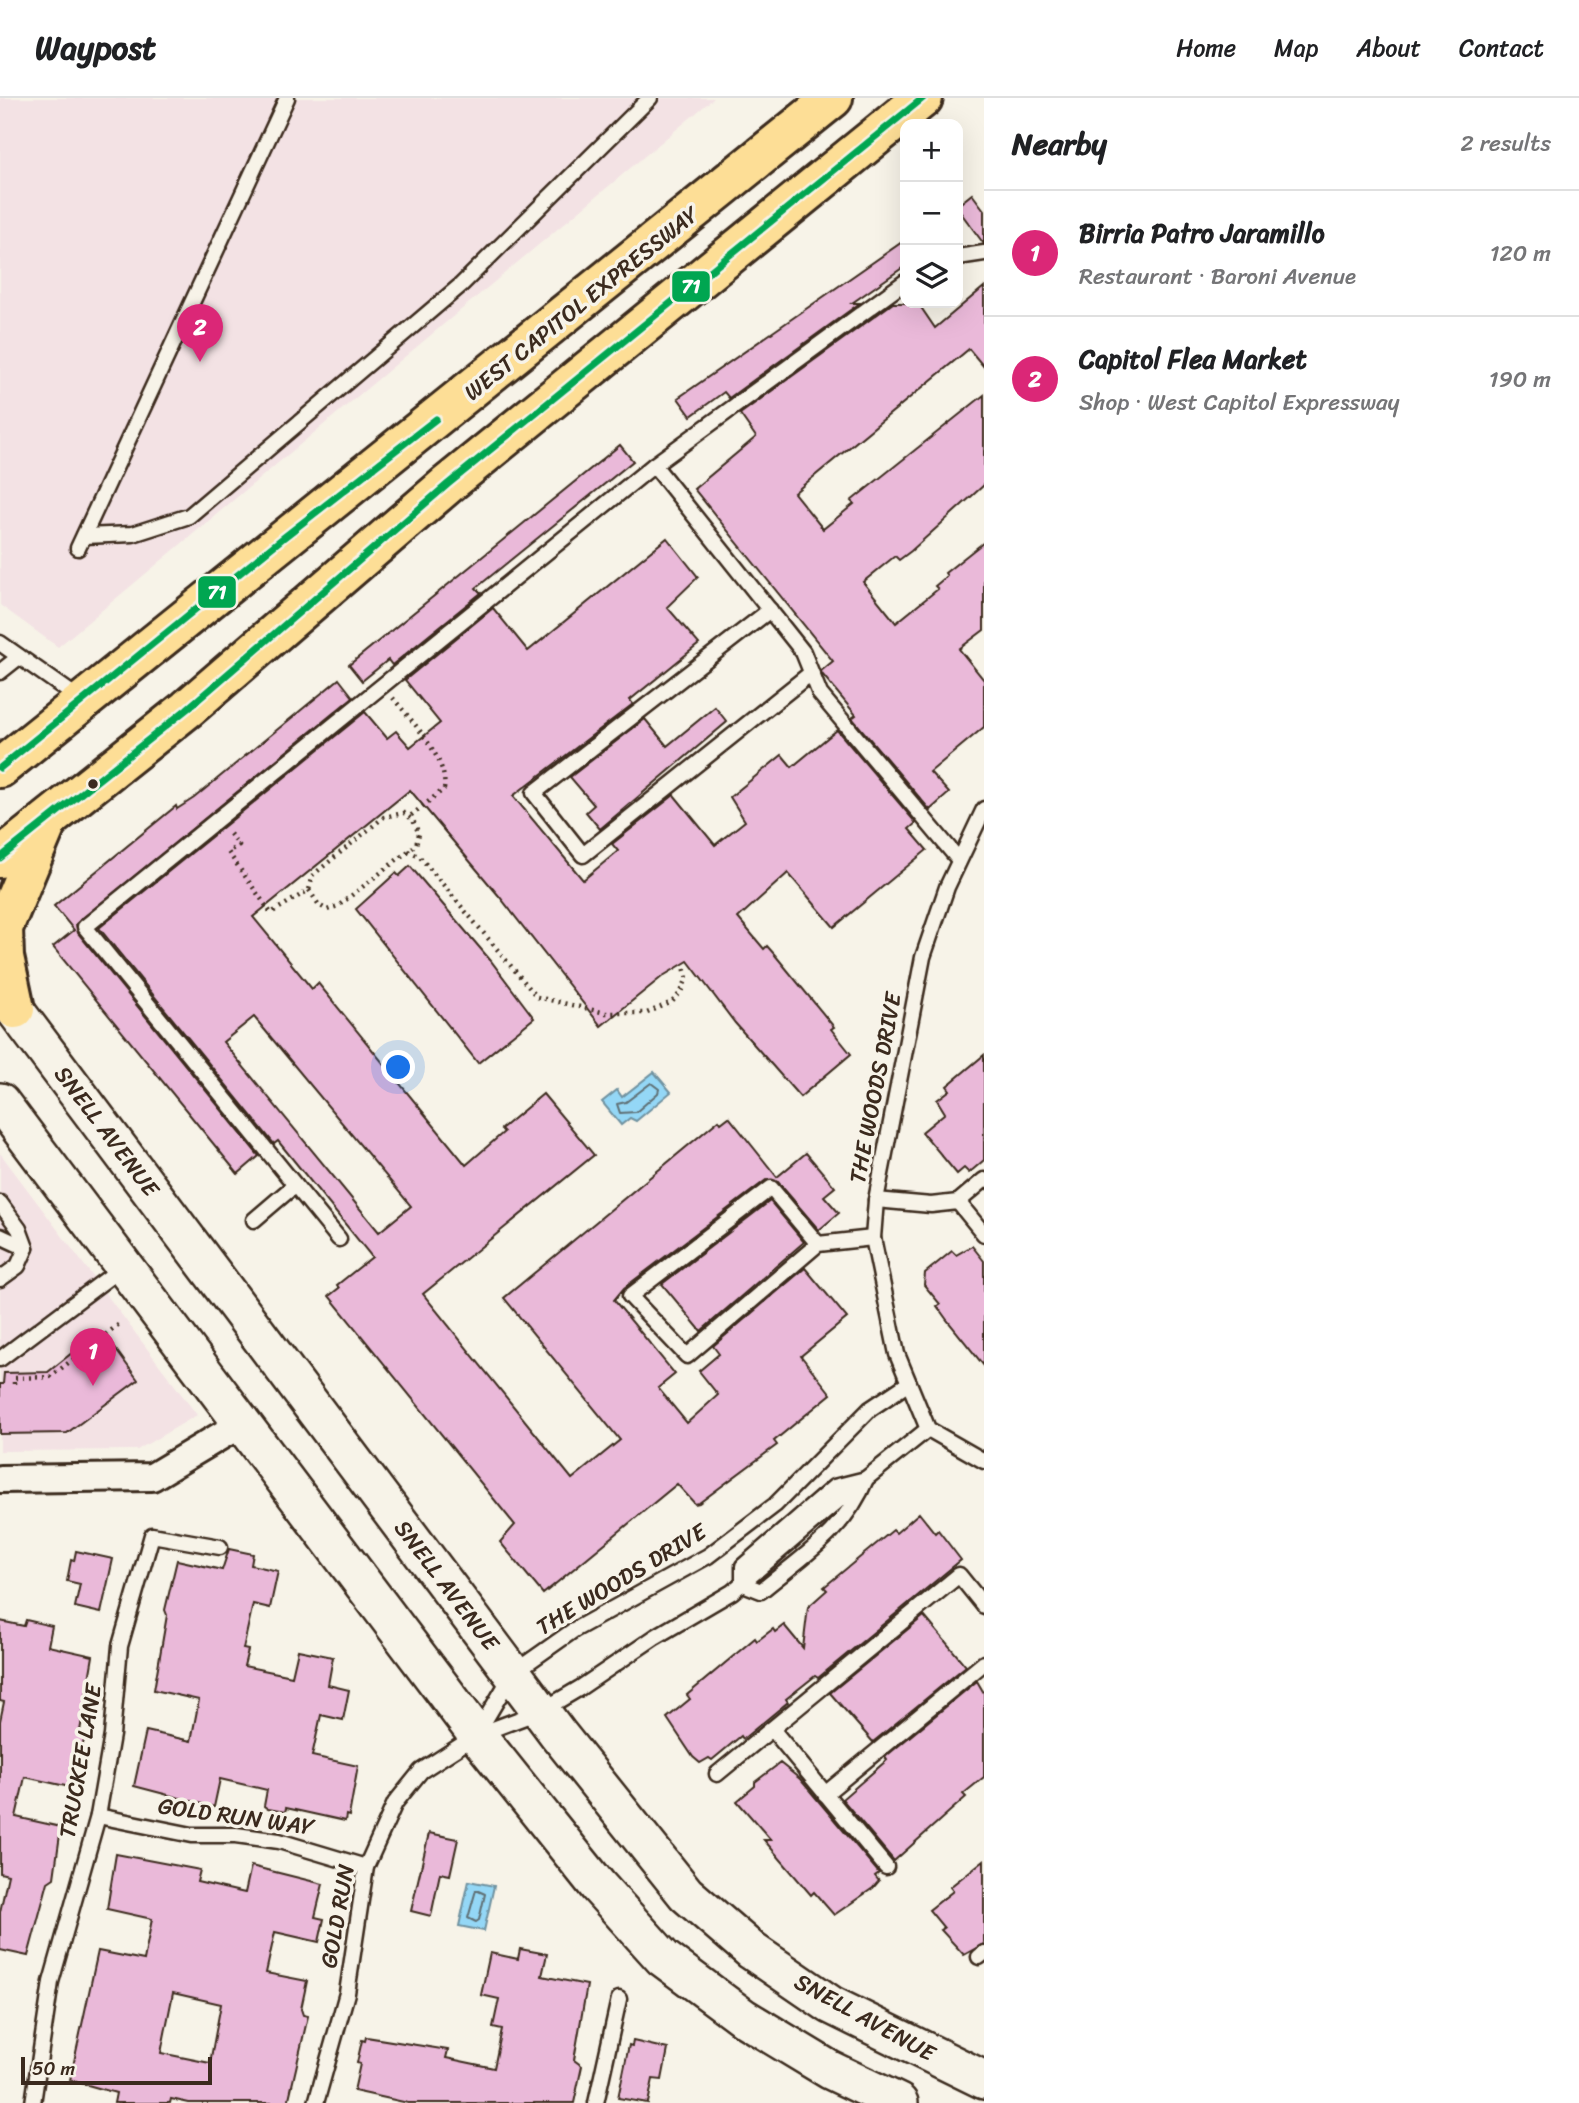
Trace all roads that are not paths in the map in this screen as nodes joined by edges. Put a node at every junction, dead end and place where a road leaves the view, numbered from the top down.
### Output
1 (287, 98) edge
2 (650, 98) edge
3 (833, 98) edge
4 (923, 98) edge
5 (984, 253) edge
6 (963, 256) edge
7 (900, 286) edge
8 (654, 465) junction
9 (769, 610) junction
10 (0, 643) edge
11 (19, 657) junction
12 (0, 672) edge
13 (811, 673) junction
14 (81, 700) junction
15 (6, 761) edge
16 (984, 809) edge
17 (48, 820) junction
18 (0, 858) edge
19 (959, 860) junction
20 (7, 1000) edge
21 (0, 1102) edge
22 (984, 1180) edge
23 (295, 1185) junction
24 (876, 1200) junction
25 (957, 1202) junction
26 (0, 1203) edge
27 (254, 1220) dead end
28 (984, 1234) edge
29 (0, 1236) edge
30 (873, 1238) junction
31 (339, 1239) dead end
32 (818, 1244) junction
33 (26, 1248) junction
34 (125, 1265) junction
35 (0, 1279) edge
36 (0, 1359) edge
37 (909, 1383) junction
38 (244, 1422) junction
39 (928, 1429) junction
40 (984, 1461) edge
41 (0, 1479) edge
42 (866, 1479) junction
43 (775, 1505) junction
44 (791, 1524) junction
45 (220, 1547) dead end
46 (743, 1584) junction
47 (984, 1606) edge
48 (984, 1663) edge
49 (513, 1673) junction
50 (541, 1711) junction
51 (772, 1729) junction
52 (477, 1735) junction
53 (717, 1774) dead end
54 (825, 1794) junction
55 (98, 1816) junction
56 (366, 1867) junction
57 (886, 1867) dead end
58 (619, 2000) dead end
59 (984, 2080) edge
60 (33, 2103) edge
61 (316, 2103) edge
62 (596, 2103) edge
63 (899, 2103) edge

1 - 2 lane
3 - 14 highway, WEST CAPITOL EXPRESSWAY
4 - 17 highway
5 - 6 lane
7 - 8 lane
8 - 9 lane
8 - 23 lane
9 - 13 lane
9 - 13 lane
10 - 11 lane
11 - 12 lane
11 - 14 lane
13 - 19 lane
14 - 15 highway, WEST CAPITOL EXPRESSWAY
16 - 19 lane, THE WOODS DRIVE
17 - 18 highway
17 - 20 highway
19 - 24 lane, THE WOODS DRIVE
20 - 49 main road, SNELL AVENUE
21 - 34 main road
22 - 25 lane
23 - 27 lane
23 - 31 lane
24 - 25 lane
24 - 30 lane, THE WOODS DRIVE
25 - 28 lane
26 - 33 lane
29 - 33 lane
30 - 32 lane
30 - 37 lane, THE WOODS DRIVE
32 - 32 lane
33 - 35 lane
34 - 36 lane
34 - 38 main road
37 - 39 lane, THE WOODS DRIVE
37 - 43 lane, THE WOODS DRIVE
38 - 41 street
38 - 52 main road
39 - 40 lane
39 - 42 lane
42 - 44 lane
42 - 46 lane
43 - 44 lane
43 - 49 lane, THE WOODS DRIVE
44 - 46 lane
45 - 55 lane, TRUCKEE LANE
46 - 50 lane
47 - 51 lane
48 - 54 lane
49 - 50 main road, SNELL AVENUE
49 - 52 lane, THE WOODS DRIVE
50 - 52 lane
50 - 59 main road, SNELL AVENUE
51 - 53 lane
51 - 54 lane
52 - 56 lane, GOLD RUN
52 - 63 main road
54 - 57 lane
55 - 56 lane, GOLD RUN WAY
55 - 60 lane, TRUCKEE LANE
56 - 61 lane, GOLD RUN
58 - 62 lane

